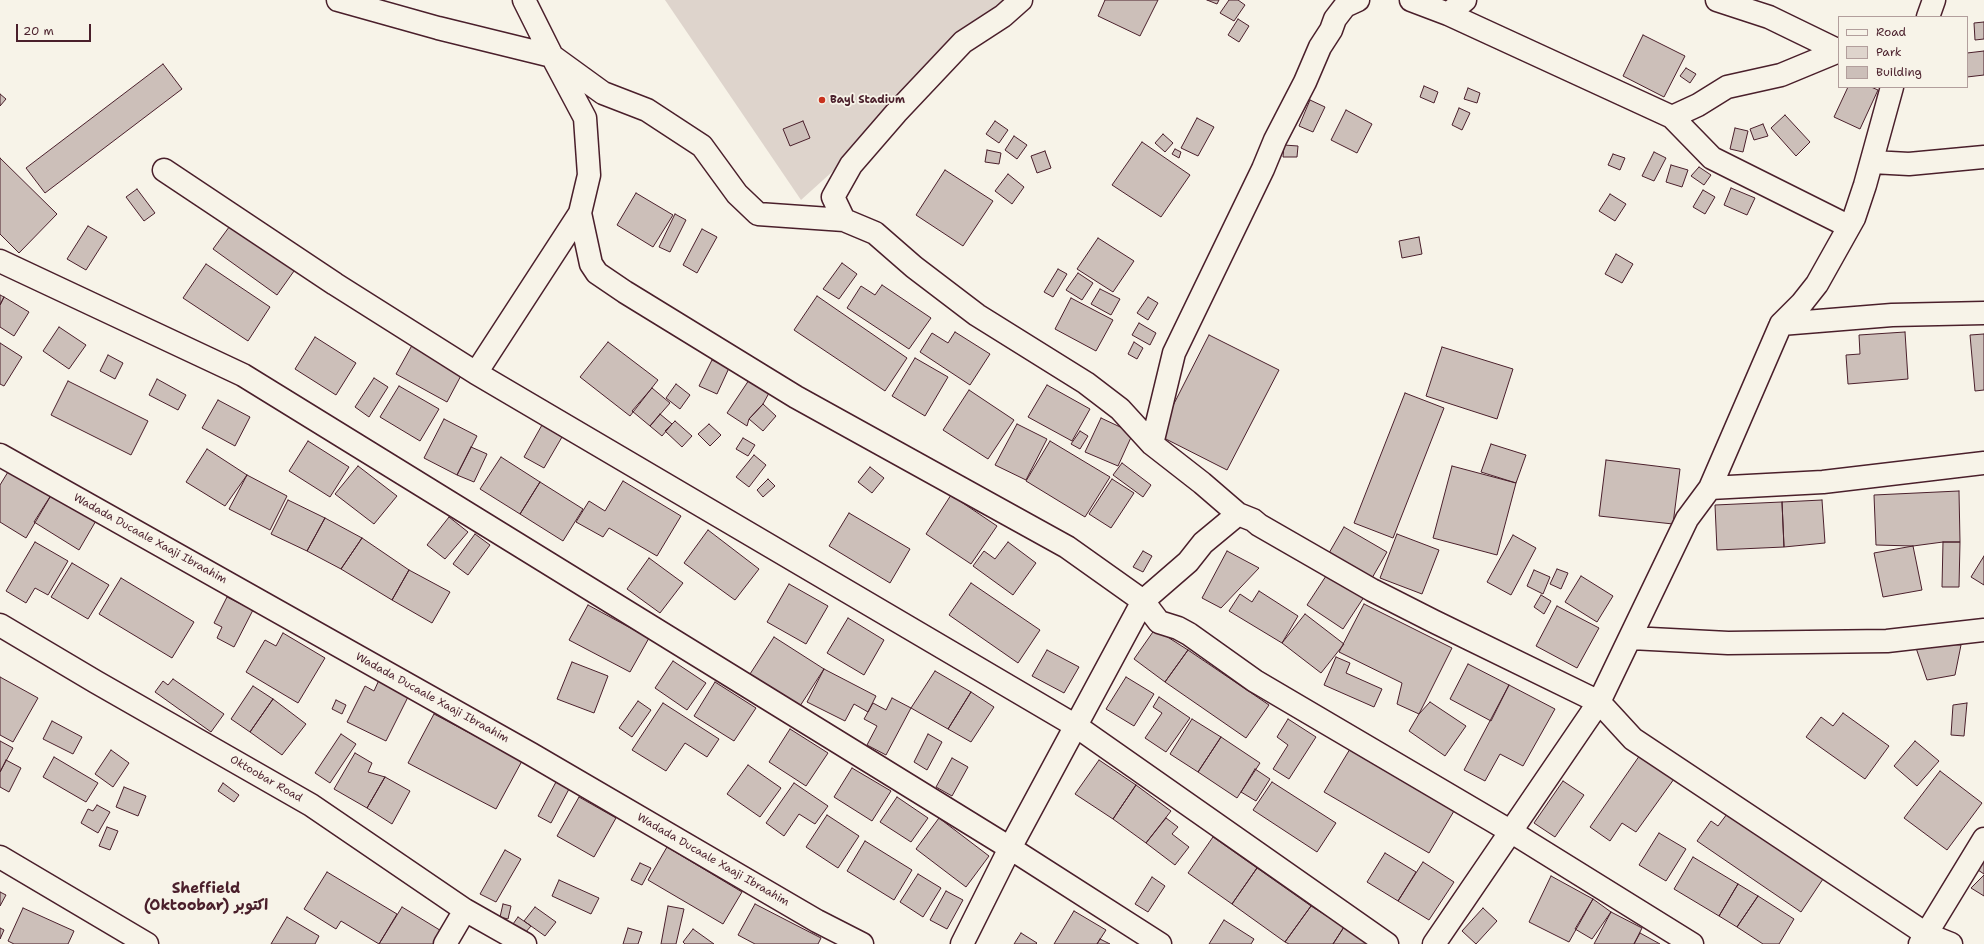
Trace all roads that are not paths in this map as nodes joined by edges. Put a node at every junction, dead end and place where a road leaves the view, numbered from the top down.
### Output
1 (338, 0) edge
2 (524, 0) edge
3 (1021, 0) edge
4 (1411, 0) edge
5 (1465, 0) edge
6 (1717, 0) edge
7 (1934, 0) edge
8 (1349, 2) edge
9 (1448, 14) junction
10 (1928, 16) edge
11 (1838, 51) edge
12 (1838, 51) edge
13 (552, 56) junction
14 (1892, 88) edge
15 (1672, 116) junction
16 (1984, 157) edge
17 (1872, 162) junction
18 (164, 170) dead end
19 (580, 213) junction
20 (844, 220) junction
21 (1848, 226) junction
22 (0, 261) edge
23 (1984, 312) edge
24 (1781, 324) junction
25 (476, 373) junction
26 (1152, 444) junction
27 (0, 455) edge
28 (1984, 463) edge
29 (1710, 488) junction
30 (1238, 514) junction
31 (1143, 601) junction
32 (0, 625) edge
33 (1984, 630) edge
34 (1631, 638) junction
35 (1598, 702) junction
36 (1076, 726) junction
37 (1510, 831) junction
38 (1984, 839) edge
39 (1010, 848) junction
40 (0, 857) edge
41 (465, 910) junction
42 (1923, 939) edge
43 (147, 944) edge
44 (445, 944) edge
45 (525, 944) edge
46 (862, 944) edge
47 (962, 944) edge
48 (1160, 944) edge
49 (1387, 944) edge
50 (1434, 944) edge
51 (1692, 944) edge
52 (1951, 944) edge

1 - 13 street
2 - 13 street
3 - 20 street
4 - 9 street
5 - 9 street
6 - 11 street
7 - 10 street
8 - 26 street
9 - 15 street
12 - 15 street
13 - 19 street
13 - 20 street
14 - 17 street
15 - 21 street
16 - 17 street
17 - 21 street
18 - 25 street
19 - 25 street
19 - 31 street
20 - 26 street
21 - 24 street
22 - 39 street
23 - 24 street
24 - 29 street
25 - 36 street
26 - 30 street
27 - 46 street, Wadada Ducaale Xaaji Ibraahim
28 - 29 street
29 - 34 street
30 - 31 street
30 - 35 street
31 - 36 street
31 - 37 street
32 - 41 street, Oktoobar Road
33 - 34 street
34 - 35 street
35 - 37 street
35 - 42 street
36 - 39 street
36 - 49 street
37 - 50 street
37 - 51 street
38 - 42 street
39 - 47 street
39 - 48 street
40 - 43 street
41 - 44 street
41 - 45 street, Oktoobar Road
42 - 52 street

